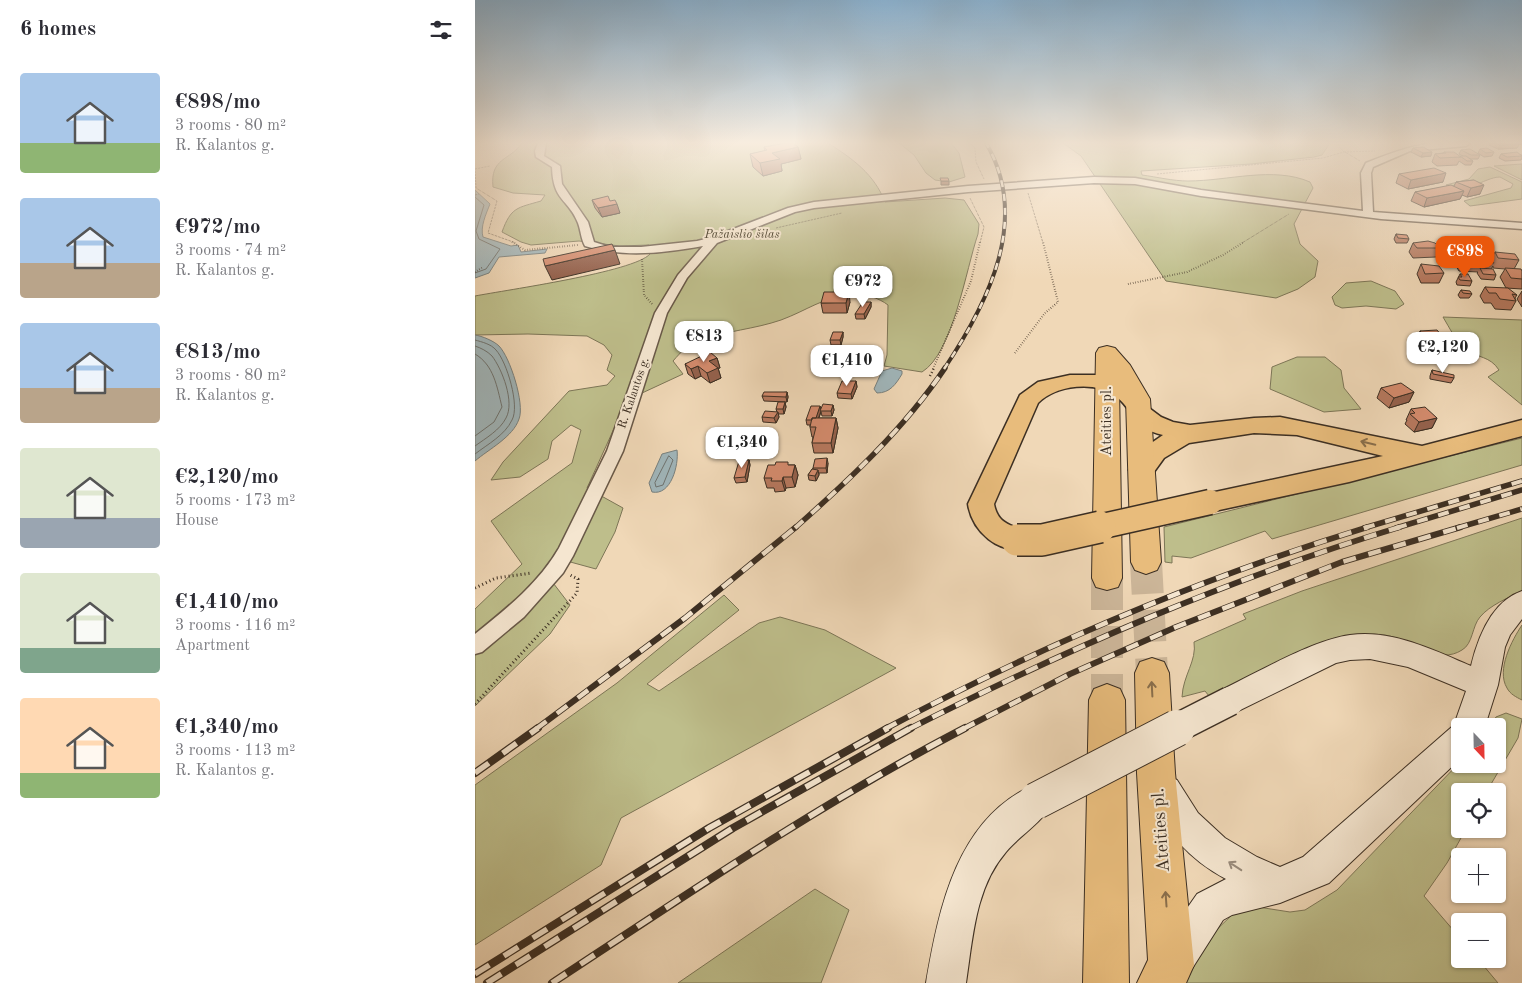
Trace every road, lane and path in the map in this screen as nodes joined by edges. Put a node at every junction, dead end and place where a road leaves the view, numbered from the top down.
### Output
1 (477, 189) edge
2 (559, 189) edge
3 (968, 189) joint
4 (1027, 189) edge
5 (1187, 189) edge
6 (1367, 189) edge
7 (479, 194) dead end
8 (475, 195) edge
9 (1300, 206) junction
10 (846, 212) dead end
11 (1368, 214) junction
12 (1522, 226) edge
13 (771, 230) dead end
14 (713, 241) junction
15 (589, 244) junction
16 (641, 250) junction
17 (483, 267) dead end
18 (475, 272) edge
19 (1128, 284) dead end
20 (661, 313) junction
21 (1015, 353) dead end
22 (1107, 353) junction
23 (929, 376) dead end
24 (1079, 382) junction
25 (1053, 385) junction
26 (1107, 385) junction
27 (1141, 413) junction
28 (1107, 415) junction
29 (1290, 427) junction
30 (1522, 428) edge
31 (1197, 433) junction
32 (1433, 451) junction
33 (1142, 470) junction
34 (1349, 473) junction
35 (1146, 562) tunnel mouth
36 (557, 568) junction
37 (1107, 578) tunnel mouth
38 (475, 588) edge
39 (1522, 602) edge
40 (475, 646) edge
41 (1152, 673) tunnel mouth
42 (1483, 684) junction
43 (1107, 700) tunnel mouth
44 (475, 704) edge
45 (1473, 718) edge
46 (1451, 746) edge
47 (1157, 773) junction
48 (1280, 885) junction
49 (1165, 974) edge
50 (946, 983) edge
51 (1106, 983) edge

1 - 15 path
2 - 15 street
3 - 14 street, R. Kalantos g.
3 - 23 path
4 - 21 path
5 - 9 street, R. Kalantos g.
6 - 11 street
7 - 8 path
9 - 11 street, R. Kalantos g.
9 - 19 path
10 - 13 path
11 - 12 street, R. Kalantos g.
14 - 16 street
14 - 20 street, R. Kalantos g.
15 - 16 street
16 - 20 path
17 - 18 path
20 - 36 street, R. Kalantos g.
22 - 24 main road
22 - 26 highway, Ateities pl.
22 - 27 highway
24 - 25 main road
24 - 26 main road
25 - 28 main road
25 - 34 main road, bridge
26 - 27 main road
26 - 28 highway, Ateities pl.
27 - 31 main road
27 - 33 highway
28 - 37 highway, Ateities pl.
29 - 31 main road
32 -> 29 main road
29 - 34 main road
30 - 32 main road
31 - 33 main road
32 - 34 main road
33 - 35 highway
36 - 38 path
36 - 40 street, R. Kalantos g.
36 - 44 path
39 - 42 main road
47 -> 41 highway, Ateities pl.
42 - 45 main road
42 - 50 main road, bridge
43 - 51 highway
46 - 48 main road
48 -> 47 main road
49 -> 47 highway, Ateities pl.
48 - 49 main road

